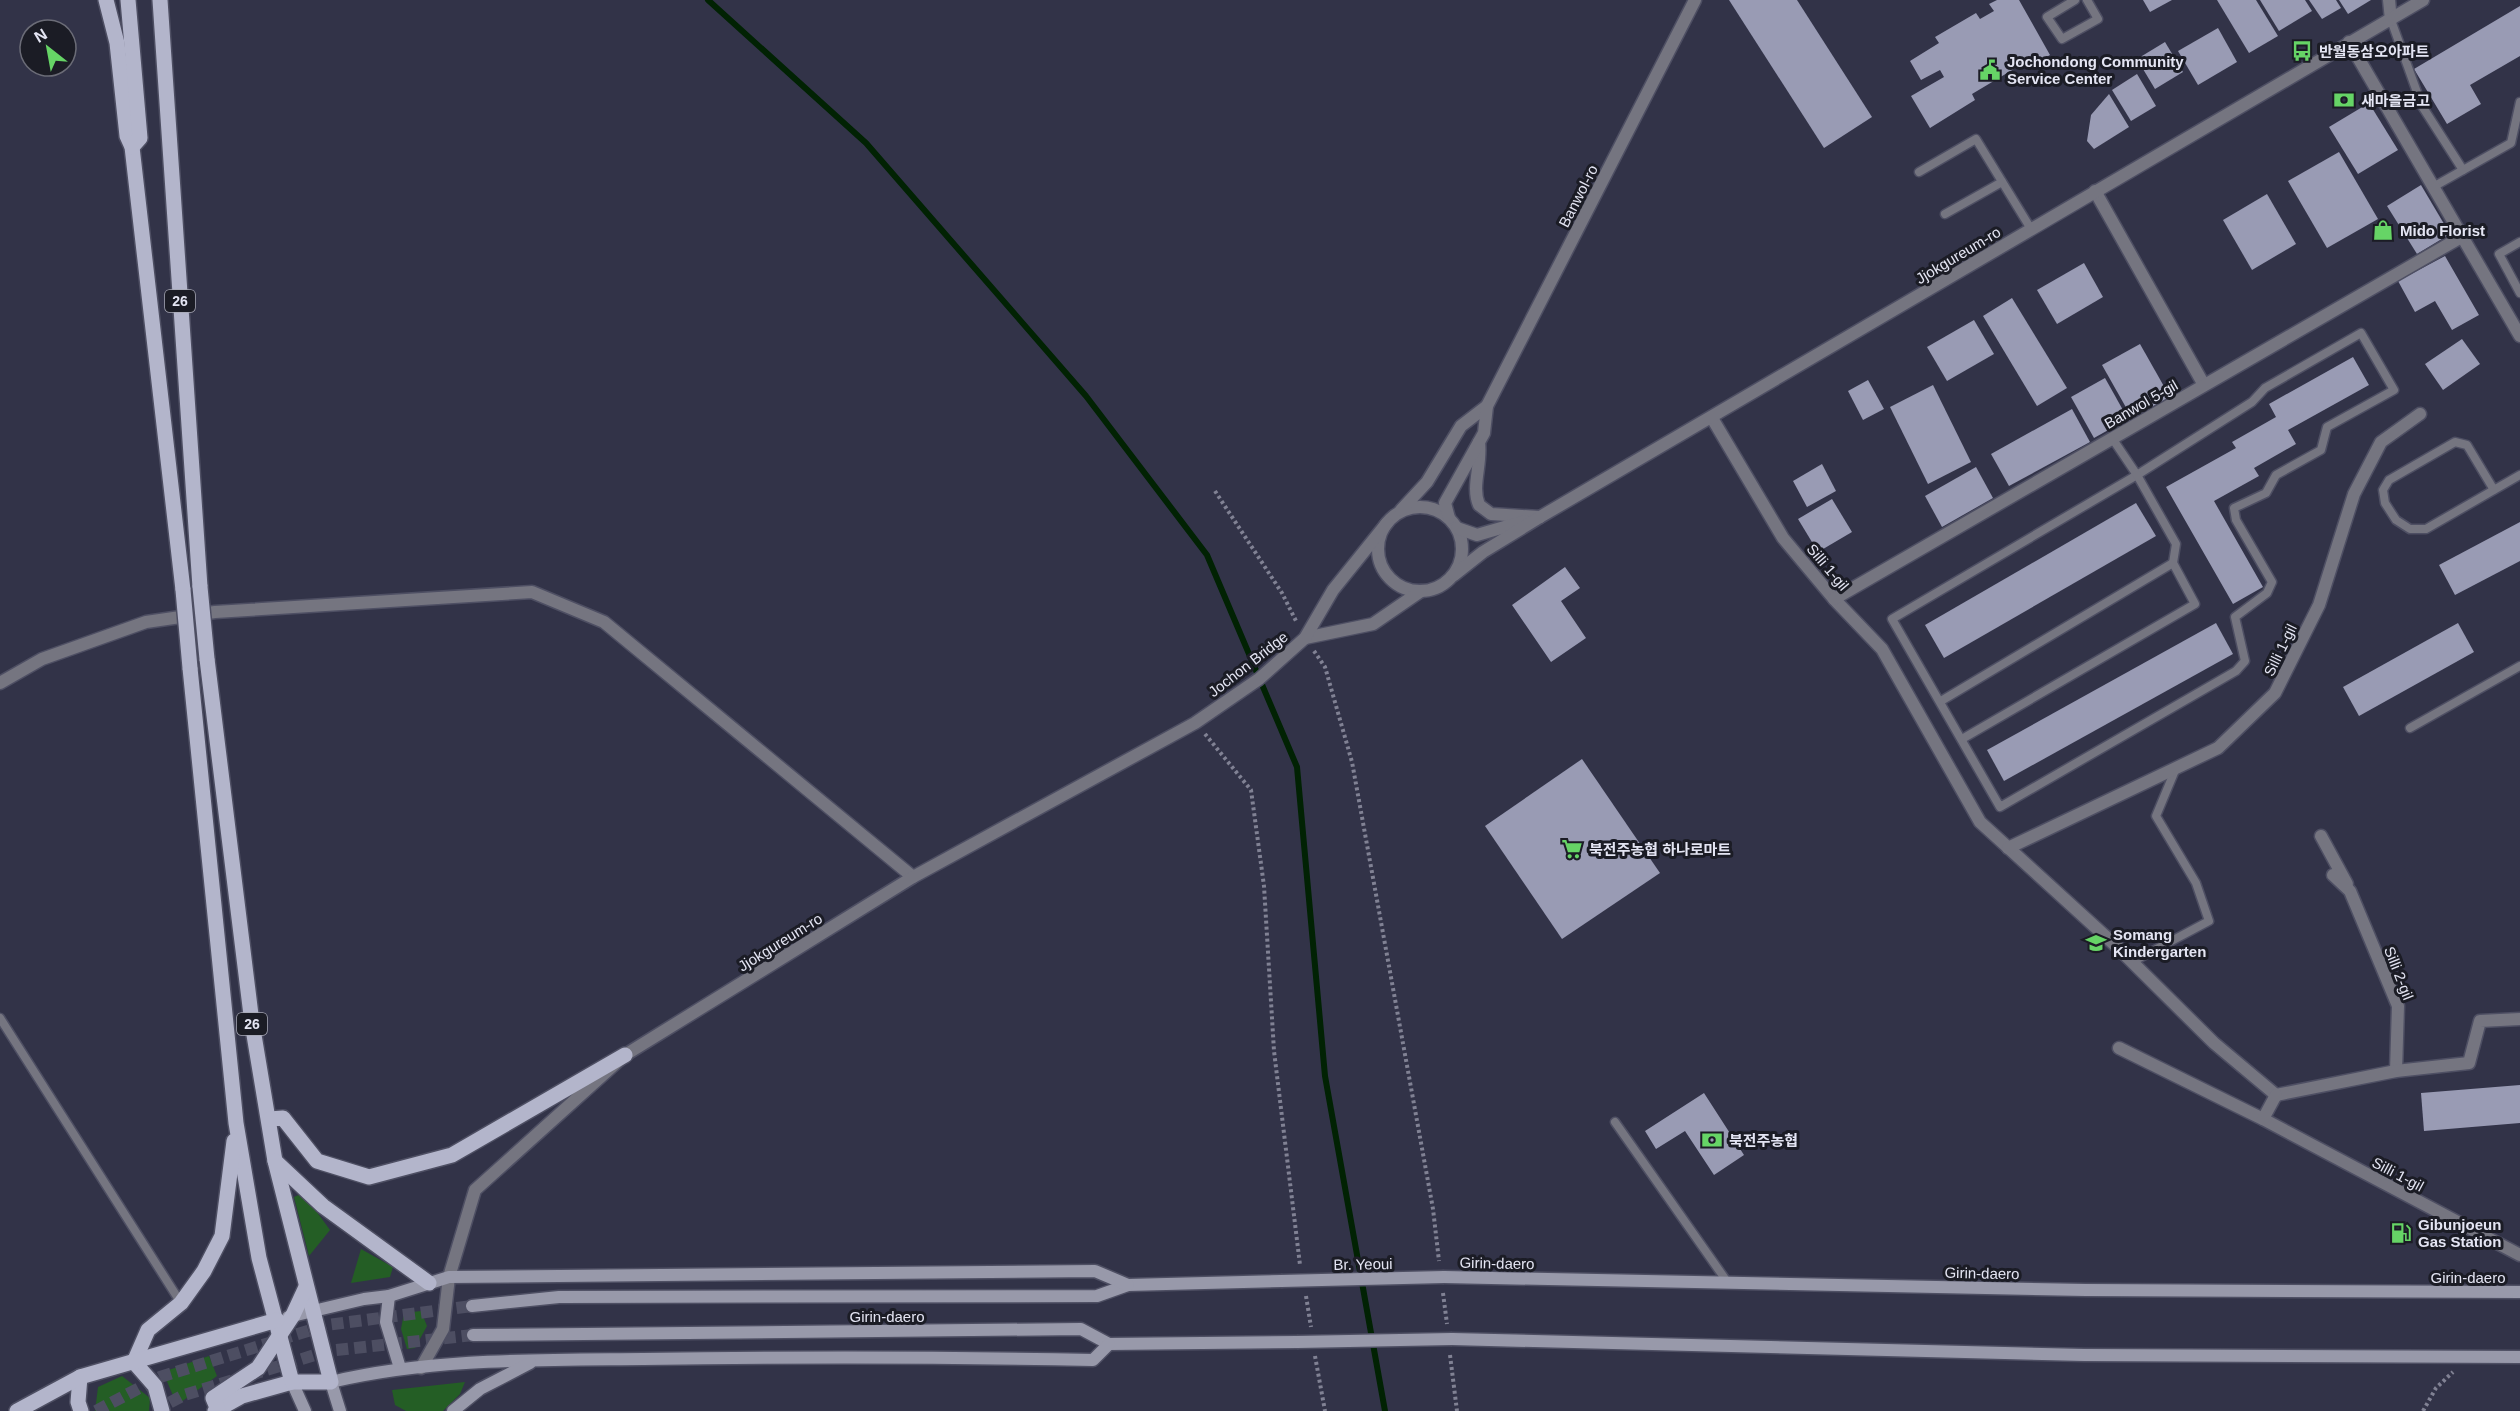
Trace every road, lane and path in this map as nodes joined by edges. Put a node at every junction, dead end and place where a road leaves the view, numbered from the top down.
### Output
1 (106, 0) edge
2 (128, 0) edge
3 (1695, 0) edge
4 (2075, 0) edge
5 (2087, 0) edge
6 (2389, 0) edge
7 (2423, 0) edge
8 (159, 5) edge
9 (2391, 20) junction
10 (2349, 42) junction
11 (2520, 102) edge
12 (132, 147) junction
13 (2463, 170) junction
14 (1919, 172) dead end
15 (2002, 182) junction
16 (2433, 187) junction
17 (2094, 191) junction
18 (1945, 214) dead end
19 (2031, 229) junction
20 (2463, 236) junction
21 (2520, 242) edge
22 (2520, 293) edge
23 (2520, 336) edge
24 (2204, 385) junction
25 (1487, 406) junction
26 (2420, 414) dead end
27 (1712, 418) junction
28 (2112, 438) junction
29 (1479, 442) junction
30 (2137, 476) junction
31 (2520, 476) edge
32 (2494, 490) junction
33 (1215, 491) dead end
34 (1398, 514) junction
35 (1540, 517) junction
36 (1387, 523) junction
37 (1453, 523) junction
38 (2174, 563) junction
39 (1454, 575) junction
40 (1421, 591) junction
41 (1834, 599) junction
42 (1305, 638) junction
43 (2520, 666) edge
44 (0, 682) edge
45 (1941, 701) junction
46 (1209, 714) joint
47 (1195, 723) junction
48 (2410, 728) dead end
49 (1962, 739) junction
50 (2176, 768) junction
51 (2322, 836) dead end
52 (2008, 848) junction
53 (2333, 875) dead end
54 (913, 877) junction
55 (2350, 891) junction
56 (2132, 962) junction
57 (0, 1018) edge
58 (2520, 1019) edge
59 (2119, 1048) dead end
60 (625, 1056) junction
61 (2396, 1071) junction
62 (2276, 1095) junction
63 (270, 1119) junction
64 (2263, 1119) junction
65 (1615, 1122) dead end
66 (236, 1123) junction
67 (275, 1161) junction
68 (2520, 1255) edge
69 (1301, 1269) dead end
70 (1442, 1273) junction
71 (449, 1277) junction
72 (1281, 1281) joint
73 (429, 1283) junction
74 (1728, 1283) junction
75 (1128, 1285) junction
76 (306, 1287) junction
77 (1305, 1291) dead end
78 (1443, 1292) dead end
79 (2520, 1292) edge
80 (389, 1296) junction
81 (181, 1303) junction
82 (472, 1306) tunnel mouth
83 (312, 1310) junction
84 (294, 1315) junction
85 (277, 1320) junction
86 (473, 1335) tunnel mouth
87 (1312, 1335) dead end
88 (280, 1336) junction
89 (1450, 1340) junction
90 (1109, 1344) junction
91 (1314, 1347) dead end
92 (2471, 1356) junction
93 (2520, 1357) edge
94 (534, 1360) junction
95 (134, 1362) junction
96 (400, 1368) junction
97 (421, 1368) junction
98 (80, 1377) junction
99 (292, 1382) junction
100 (331, 1382) junction
101 (216, 1410) edge
102 (17, 1411) edge
103 (81, 1411) edge
104 (162, 1411) edge
105 (305, 1411) edge
106 (340, 1411) edge
107 (453, 1411) edge
108 (1325, 1411) edge
109 (1456, 1411) edge
110 (2423, 1411) edge

1 - 12 main road
2 - 12 main road, 26
3 - 25 street, Banwol-ro
4 - 5 lane
6 - 9 street
7 - 9 street, Jjokgureum-ro
8 - 63 main road, 26, bridge
9 - 10 street, Jjokgureum-ro
9 - 13 lane
10 - 16 street
10 - 17 street, Jjokgureum-ro
11 - 13 lane
12 - 66 main road, 26, bridge
13 - 16 lane
14 - 15 lane
15 - 18 lane
15 - 19 lane
16 - 20 street
17 - 19 street, Jjokgureum-ro
17 - 24 street
19 - 27 street, Jjokgureum-ro
20 - 23 street
20 - 24 street, Banwol 5-gil
21 - 22 lane
24 - 28 street, Banwol 5-gil
25 - 29 street
25 - 34 street
26 - 50 street, Silli 1-gil
27 - 35 street, Jjokgureum-ro
27 - 41 street, Silli 1-gil
28 - 30 lane
28 - 41 street, Banwol 5-gil
29 - 35 street
29 - 37 street
30 - 38 lane
30 - 45 lane
30 - 49 lane
31 - 32 lane
32 - 32 lane
33 - 42 path
34 - 36 street
34 - 37 street
35 - 37 street
35 - 39 street
36 - 40 street
36 - 42 street
37 - 39 street
38 - 45 lane
38 - 49 lane
39 - 40 street
40 - 42 street
41 - 52 street, Silli 1-gil
42 - 46 street, Jochon Bridge
42 - 70 path
43 - 48 lane
44 - 54 street
45 - 49 lane
46 - 47 street, Jjokgureum-ro
47 - 54 street, Jjokgureum-ro
47 - 69 path
50 - 52 street, Silli 1-gil
50 - 56 lane
51 - 55 street, Silli 2-gil
52 - 56 street, Silli 1-gil
53 - 55 street, Silli 2-gil
54 - 60 street, Jjokgureum-ro
55 - 61 street, Silli 2-gil
56 - 62 street, Silli 1-gil
57 - 81 lane
58 - 61 street
59 - 64 street, Silli 1-gil
60 - 63 main road
60 - 71 street, Jjokgureum-ro
61 - 62 street
62 - 64 street
63 - 67 main road, 26
64 - 68 street, Silli 1-gil
65 - 74 lane
66 - 81 main road, 26
66 - 85 main road
67 - 73 main road
67 - 76 main road, 26
70 - 72 street, Br. Yeoui, bridge
70 - 74 street, Girin-daero
71 - 73 street
71 - 75 street
71 - 97 street, Jjokgureum-ro
72 - 75 street, Girin-daero
73 - 80 street
74 - 79 street, Girin-daero
75 - 82 street, Girin-daero
76 - 83 main road, 26
76 - 84 main road
77 - 87 path
78 - 89 path
80 - 83 street
80 - 96 street
81 - 95 main road, 26
83 - 84 street
83 - 100 main road, 26
84 - 85 street
84 - 88 main road
85 - 88 main road
85 - 95 main road
86 - 90 street, Girin-daero
88 - 99 main road
88 - 101 main road
89 - 90 street, Girin-daero, bridge
89 - 92 street
89 - 109 path
90 - 94 street
91 - 108 path
92 - 93 street
92 - 110 path
94 - 97 street
94 - 107 street
95 - 98 main road
95 - 104 main road
96 - 97 street
96 - 100 street
98 - 102 main road
98 - 103 main road
99 - 100 main road
99 - 101 main road
99 - 105 street
100 - 106 street

